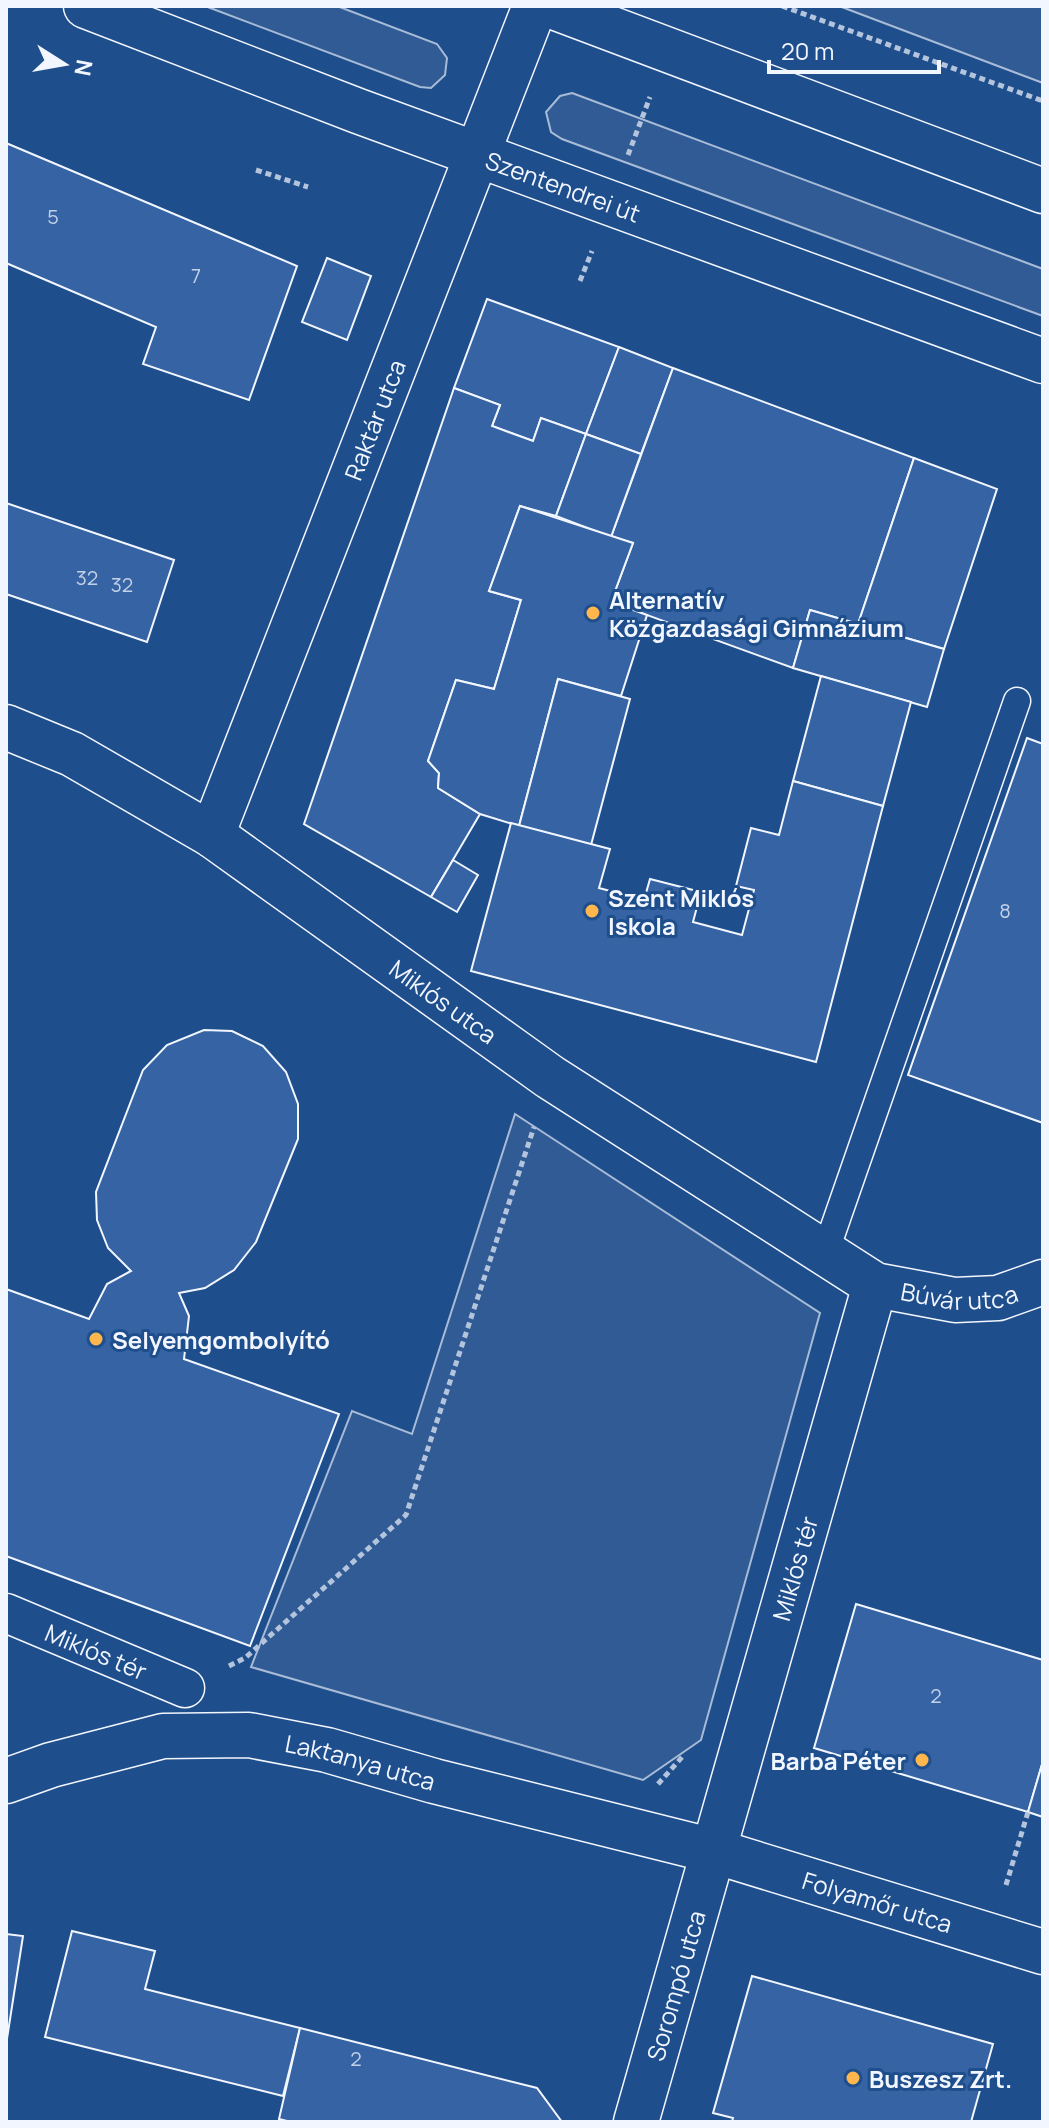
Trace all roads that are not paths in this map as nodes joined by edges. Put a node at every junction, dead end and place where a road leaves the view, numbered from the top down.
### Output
1 (86, 6) edge
2 (535, 6) edge
3 (551, 6) edge
4 (480, 155) junction
5 (1043, 191) edge
6 (1043, 361) edge
7 (1017, 701) dead end
8 (6, 727) edge
9 (212, 835) junction
10 (825, 1253) junction
11 (1043, 1282) edge
12 (875, 1285) junction
13 (6, 1613) edge
14 (185, 1688) road end
15 (6, 1781) edge
16 (714, 1851) junction
17 (1043, 1952) edge
18 (636, 2122) edge

1 - 4 street, Szentendrei út
2 - 4 street, Raktár utca
3 - 5 street
4 - 6 street, Szentendrei út
4 - 9 street, Raktár utca
7 - 10 lane
8 - 9 street, Miklós utca
9 - 10 street, Miklós utca
10 - 12 street, Miklós utca
11 - 12 street, Búvár utca
12 - 16 street, Miklós tér
13 - 14 street, Miklós tér
15 - 16 street, Laktanya utca
16 - 17 street, Folyamőr utca
16 - 18 street, Sorompó utca

